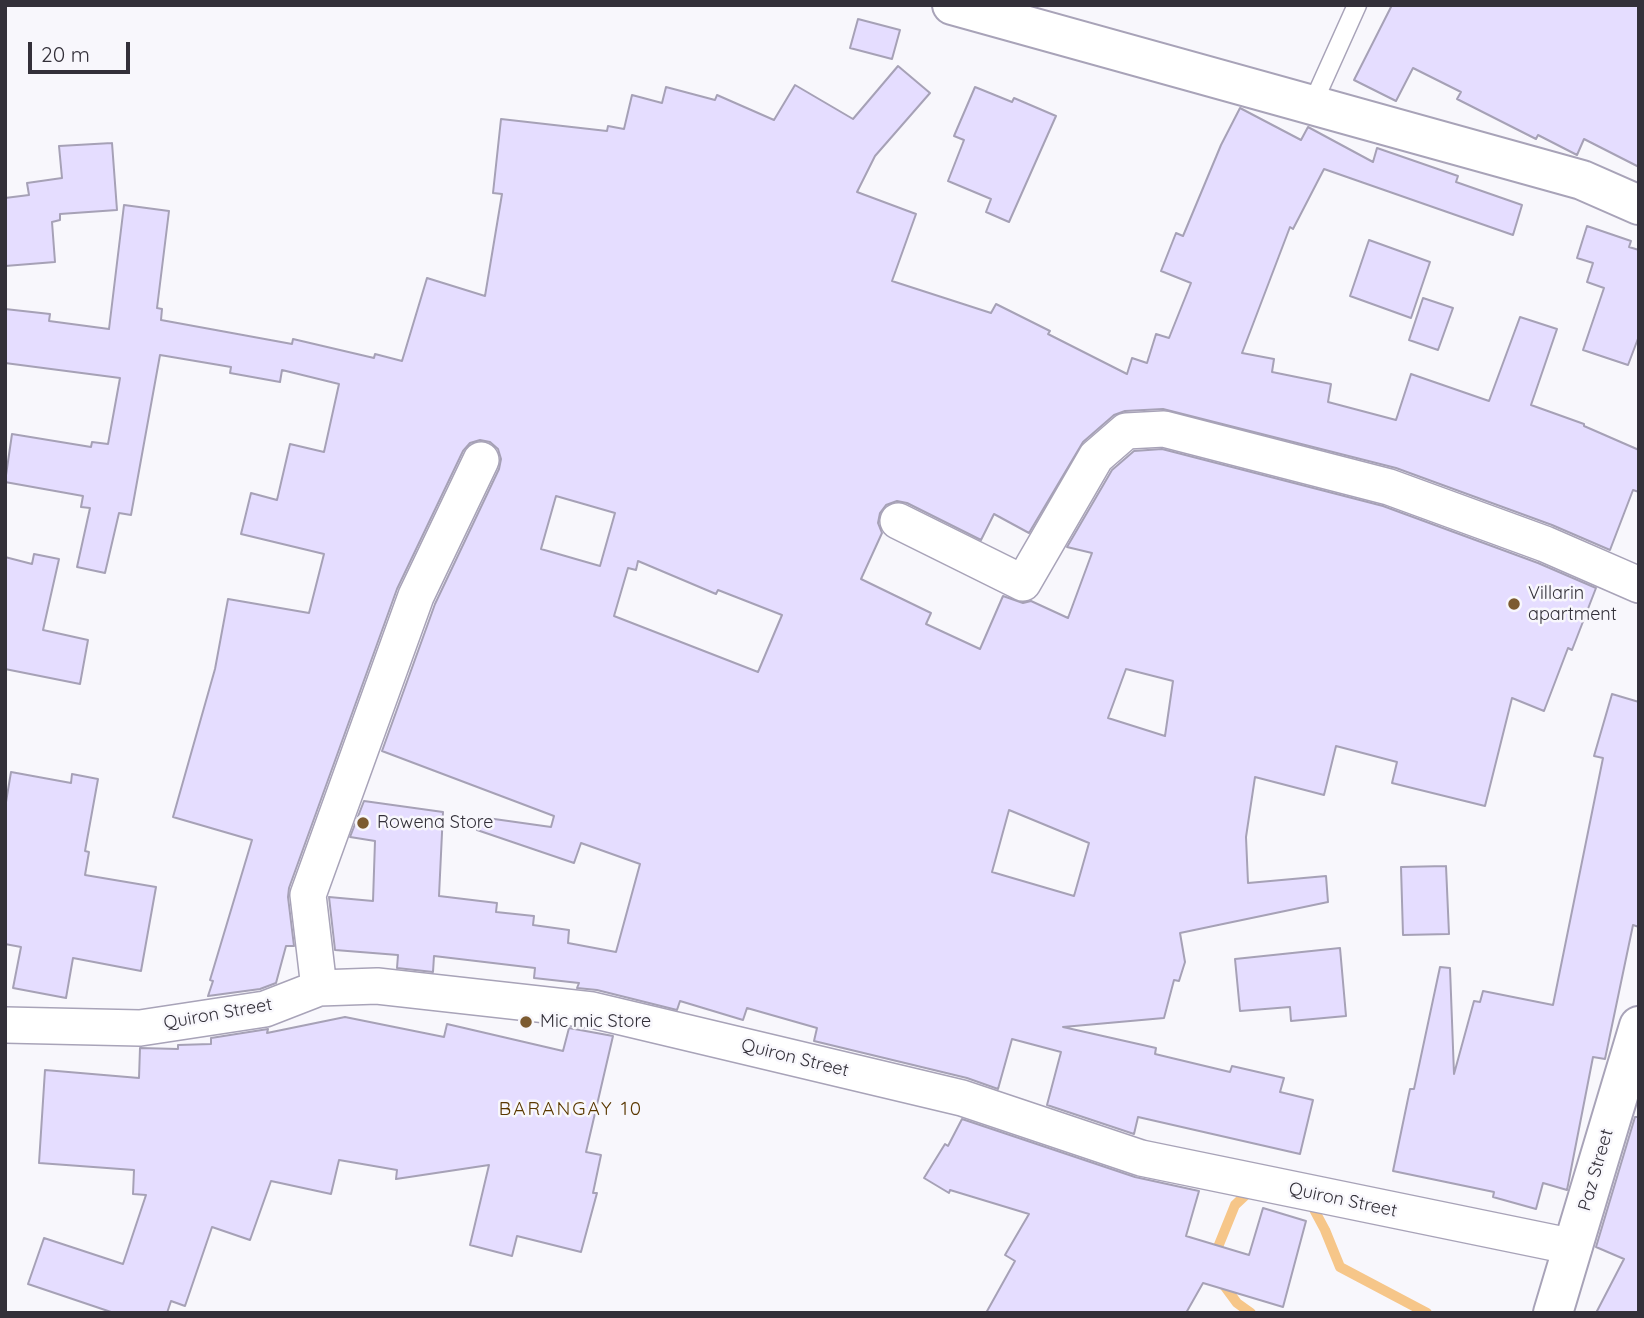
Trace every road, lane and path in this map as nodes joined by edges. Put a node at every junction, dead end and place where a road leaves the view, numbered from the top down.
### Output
1 (952, 5) edge
2 (1357, 5) edge
3 (1312, 105) junction
4 (1639, 205) edge
5 (481, 460) dead end
6 (898, 521) dead end
7 (1639, 585) edge
8 (319, 988) junction
9 (5, 1025) edge
10 (1639, 1026) edge
11 (1573, 1247) junction
12 (1553, 1313) edge

1 - 3 street
2 - 3 lane
3 - 4 street
5 - 8 street
6 - 7 street
8 - 9 street, Quiron Street
8 - 11 street, Quiron Street
10 - 11 street, Paz Street
11 - 12 street, Paz Street

